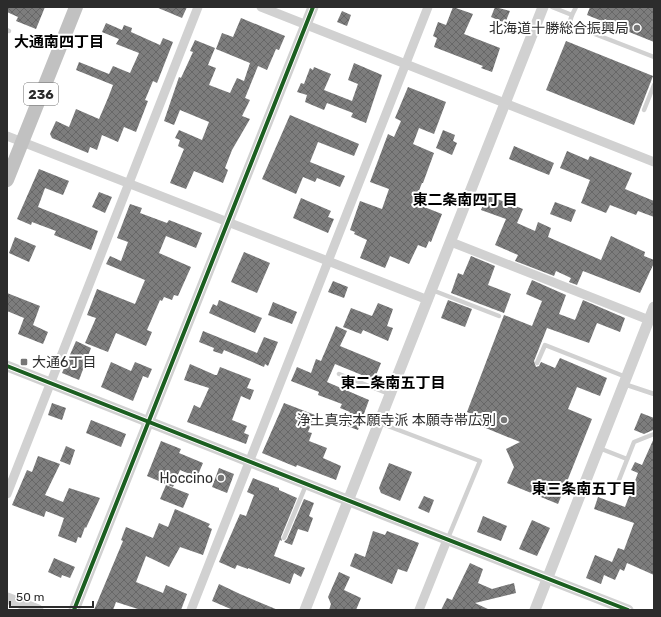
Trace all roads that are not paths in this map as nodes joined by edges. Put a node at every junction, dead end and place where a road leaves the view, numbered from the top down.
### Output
1 (76, 7) edge
2 (198, 7) edge
3 (261, 7) edge
4 (312, 7) edge
5 (428, 7) edge
6 (543, 7) edge
7 (552, 7) edge
8 (576, 7) edge
9 (572, 14) junction
10 (306, 24) junction
11 (654, 57) edge
12 (405, 64) junction
13 (654, 85) edge
14 (505, 103) junction
15 (644, 110) dead end
16 (7, 136) edge
17 (22, 142) junction
18 (654, 162) edge
19 (7, 180) edge
20 (127, 184) junction
21 (227, 223) junction
22 (451, 242) junction
23 (328, 262) junction
24 (430, 295) junction
25 (654, 307) edge
26 (499, 316) dead end
27 (649, 320) junction
28 (537, 363) dead end
29 (7, 366) edge
30 (339, 374) dead end
31 (625, 381) junction
32 (50, 384) junction
33 (654, 394) edge
34 (390, 395) junction
35 (148, 421) junction
36 (380, 423) junction
37 (654, 434) edge
38 (599, 448) junction
39 (627, 459) junction
40 (249, 463) junction
41 (617, 484) dead end
42 (306, 485) junction
43 (7, 494) edge
44 (348, 502) junction
45 (284, 538) dead end
46 (447, 540) junction
47 (548, 579) junction
48 (7, 598) edge
49 (38, 610) edge
50 (74, 610) edge
51 (191, 610) edge
52 (305, 610) edge
53 (419, 610) edge
54 (535, 610) edge
55 (628, 610) edge

1 - 17 highway, 236
2 - 20 street
3 - 10 street
4 - 10 street
5 - 12 street
6 - 14 street
7 - 9 lane
8 - 9 lane
9 - 11 lane
10 - 12 street
10 - 21 street
12 - 14 street
12 - 23 street
13 - 15 lane
14 - 18 street
14 - 22 street
16 - 17 street
17 - 19 highway, 236
17 - 20 street
20 - 21 street
20 - 32 street
21 - 23 street
21 - 35 street
22 - 24 street
22 - 27 street
23 - 24 street
23 - 40 street
24 - 26 lane
24 - 34 street
25 - 27 street
27 - 31 street
28 - 31 lane
29 - 32 street
30 - 34 lane
31 - 33 lane
31 - 38 street
32 - 35 street
32 - 43 street
34 - 36 street
35 - 40 street
35 - 50 street
36 - 44 street
36 - 46 lane
37 - 39 lane
38 - 39 lane
38 - 47 street
39 - 41 lane
40 - 42 street
40 - 51 street
42 - 44 street
42 - 45 lane
44 - 46 street
44 - 52 street
46 - 47 street
46 - 53 street
47 - 54 street
47 - 55 street
48 - 49 street

